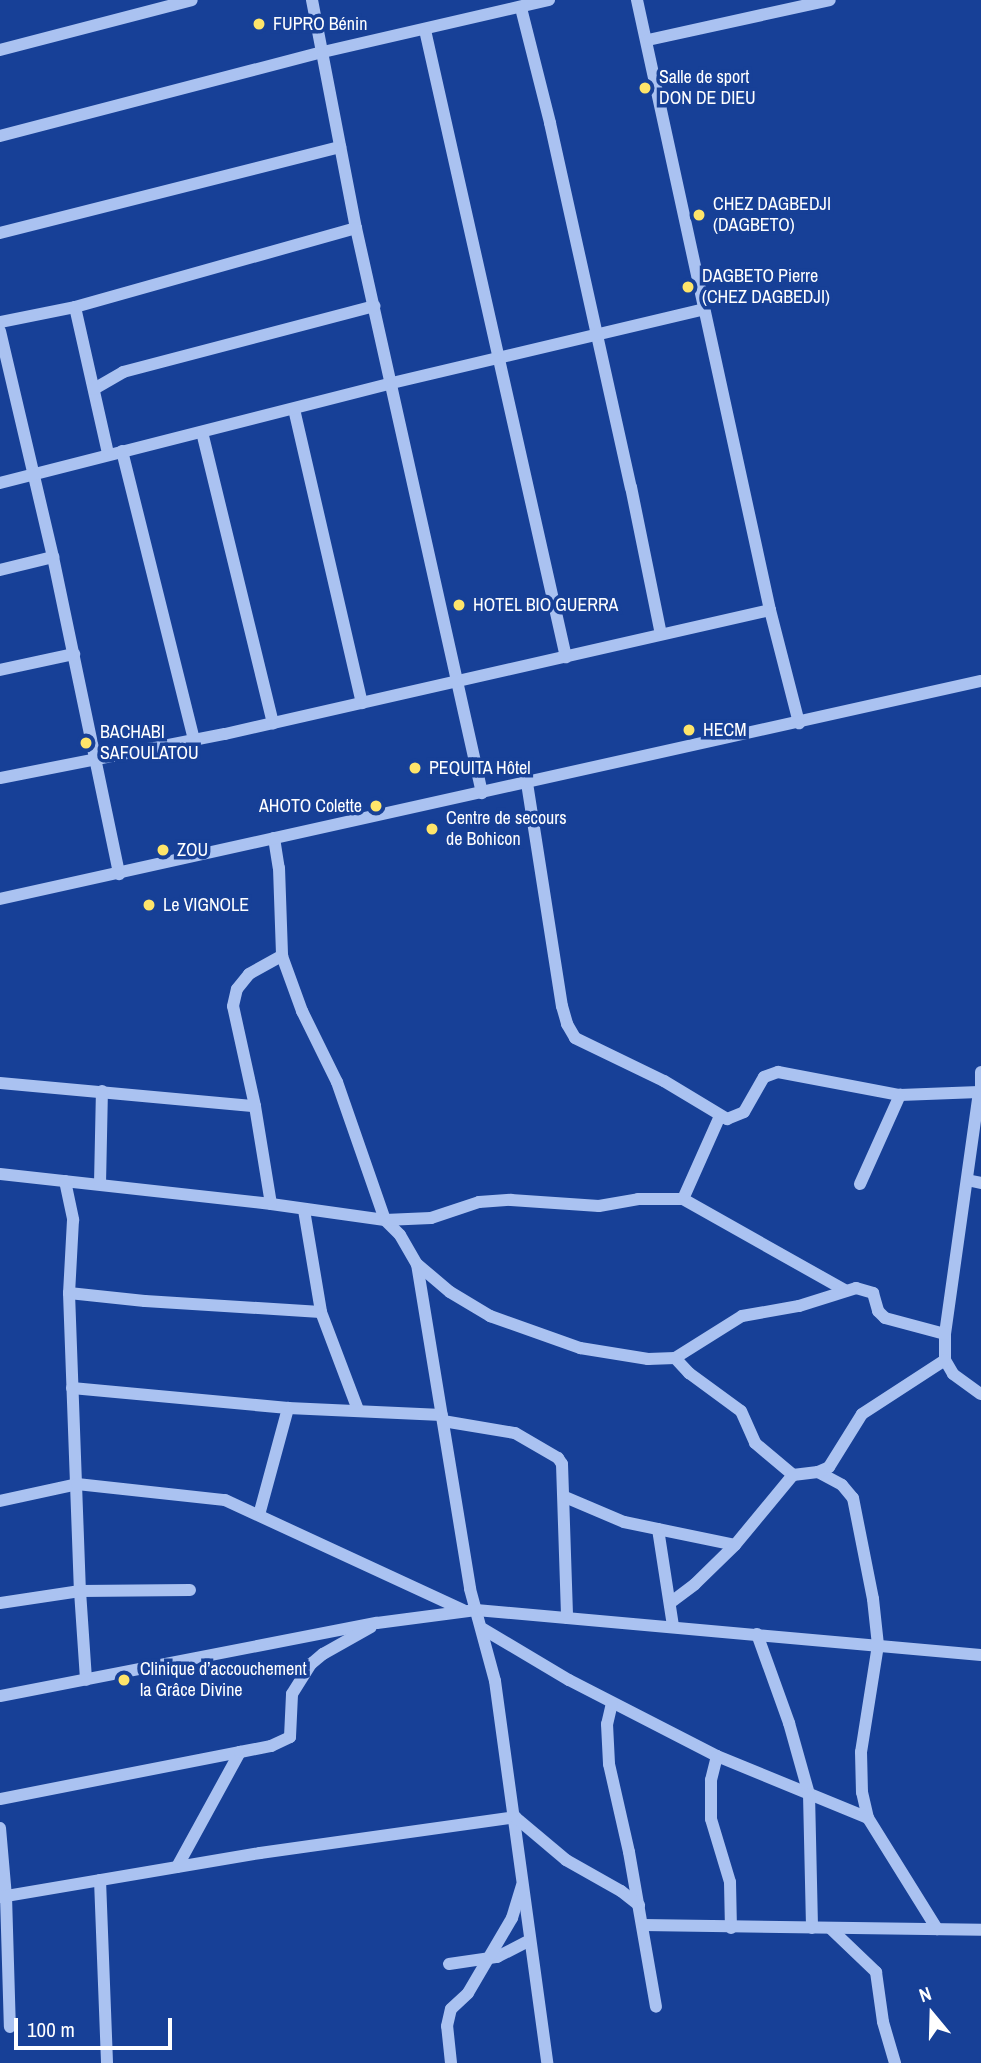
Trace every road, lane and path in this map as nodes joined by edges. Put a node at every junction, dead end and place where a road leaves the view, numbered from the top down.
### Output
1 (192, 0) edge
2 (312, 0) edge
3 (549, 0) edge
4 (637, 0) edge
5 (830, 0) edge
6 (521, 8) junction
7 (425, 30) junction
8 (648, 40) junction
9 (0, 50) edge
10 (323, 52) junction
11 (0, 136) edge
12 (340, 147) junction
13 (356, 229) junction
14 (0, 233) edge
15 (374, 306) junction
16 (75, 307) junction
17 (704, 309) junction
18 (0, 322) edge
19 (0, 331) edge
20 (597, 336) junction
21 (499, 357) junction
22 (392, 383) junction
23 (94, 389) junction
24 (294, 409) junction
25 (202, 432) junction
26 (122, 451) junction
27 (108, 454) junction
28 (36, 474) junction
29 (0, 483) edge
30 (53, 557) junction
31 (0, 570) edge
32 (771, 610) junction
33 (661, 634) junction
34 (74, 654) junction
35 (566, 657) junction
36 (0, 670) edge
37 (981, 681) edge
38 (459, 683) junction
39 (362, 703) junction
40 (273, 723) junction
41 (799, 723) junction
42 (194, 740) junction
43 (96, 760) junction
44 (0, 778) edge
45 (527, 783) junction
46 (482, 793) junction
47 (274, 838) junction
48 (119, 874) junction
49 (0, 899) edge
50 (282, 956) junction
51 (981, 1072) edge
52 (0, 1083) edge
53 (102, 1091) junction
54 (980, 1092) edge
55 (900, 1095) junction
56 (255, 1106) junction
57 (720, 1116) junction
58 (0, 1174) edge
59 (967, 1180) junction
60 (65, 1181) junction
61 (981, 1183) edge
62 (100, 1184) junction
63 (860, 1184) dead end
64 (683, 1199) junction
65 (271, 1204) junction
66 (304, 1210) junction
67 (385, 1220) junction
68 (417, 1264) junction
69 (846, 1291) junction
70 (69, 1293) junction
71 (321, 1312) junction
72 (945, 1334) junction
73 (675, 1359) junction
74 (945, 1360) junction
75 (72, 1388) junction
76 (981, 1394) edge
77 (288, 1408) junction
78 (358, 1410) junction
79 (443, 1418) junction
80 (818, 1472) junction
81 (793, 1475) junction
82 (77, 1485) junction
83 (565, 1497) junction
84 (0, 1501) edge
85 (259, 1515) junction
86 (658, 1529) junction
87 (735, 1545) junction
88 (190, 1590) dead end
89 (80, 1591) junction
90 (0, 1603) edge
91 (670, 1603) junction
92 (470, 1610) junction
93 (567, 1618) junction
94 (377, 1623) junction
95 (673, 1626) junction
96 (483, 1629) junction
97 (757, 1634) junction
98 (878, 1645) junction
99 (981, 1656) edge
100 (86, 1680) junction
101 (0, 1696) edge
102 (612, 1703) junction
103 (240, 1752) junction
104 (717, 1756) junction
105 (809, 1794) junction
106 (0, 1799) edge
107 (515, 1817) junction
108 (868, 1818) junction
109 (0, 1828) edge
110 (177, 1867) junction
111 (100, 1880) junction
112 (524, 1880) junction
113 (3, 1897) edge
114 (639, 1905) junction
115 (643, 1925) junction
116 (731, 1928) junction
117 (812, 1928) junction
118 (830, 1928) junction
119 (937, 1929) junction
120 (981, 1930) edge
121 (530, 1940) junction
122 (486, 1960) junction
123 (449, 1964) dead end
124 (656, 2007) dead end
125 (10, 2027) dead end
126 (107, 2063) edge
127 (451, 2063) edge
128 (547, 2063) edge
129 (895, 2063) edge

1 - 9 street
2 - 10 street
3 - 6 street
4 - 8 street
5 - 8 street
6 - 7 street
6 - 20 street
7 - 10 street
7 - 21 street
8 - 17 street
10 - 11 street
10 - 12 street
12 - 13 street
12 - 14 street
13 - 15 street
13 - 16 street
15 - 22 street
15 - 23 street
16 - 18 street
16 - 23 street
17 - 20 street
17 - 32 street
19 - 28 street
20 - 21 street
20 - 33 street
21 - 22 street
21 - 35 street
22 - 24 street
22 - 38 street
23 - 27 street
24 - 25 street
24 - 39 street
25 - 26 street
25 - 40 street
26 - 27 street
26 - 42 street
27 - 28 street
28 - 29 street
28 - 30 street
30 - 31 street
30 - 34 street
32 - 33 street
32 - 41 street
33 - 35 street
34 - 36 street
34 - 43 street
35 - 38 street
37 - 41 street
38 - 39 street
38 - 46 street
39 - 40 street
40 - 42 street
41 - 45 street
42 - 43 street
43 - 44 street
43 - 48 street
45 - 46 street
45 - 57 street
46 - 47 street
47 - 48 street
47 - 50 street
48 - 49 street
50 - 56 street
50 - 67 street
51 - 54 street
52 - 53 street
53 - 56 street
53 - 62 street
54 - 55 street
54 - 59 street
55 - 57 street
55 - 63 street
56 - 65 street
57 - 64 street
58 - 60 street
59 - 61 street
59 - 72 street
60 - 62 street
60 - 70 street
62 - 65 street
64 - 67 street
64 - 69 street
65 - 66 street
66 - 67 street
66 - 71 street
67 - 68 street
68 - 73 street
68 - 79 street
69 - 72 street
69 - 73 street
70 - 71 street
70 - 75 street
71 - 78 street
72 - 74 street
73 - 81 street
74 - 76 street
74 - 80 street
75 - 77 street
75 - 82 street
77 - 78 street
77 - 85 street
78 - 79 street
79 - 83 street
79 - 92 street
80 - 81 street
80 - 98 street
81 - 87 street
82 - 84 street
82 - 85 street
82 - 89 street
83 - 86 street
83 - 93 street
85 - 92 street
86 - 87 street
86 - 91 street
87 - 91 street
88 - 89 street
89 - 90 street
89 - 100 street
91 - 95 street
92 - 93 street
92 - 94 street
92 - 96 street
93 - 95 street
94 - 100 street
94 - 103 street
95 - 97 street
96 - 102 street
96 - 107 street
97 - 98 street
97 - 105 street
98 - 99 street
98 - 108 street
100 - 101 street
102 - 104 street
102 - 114 street
103 - 106 street
103 - 110 street
104 - 105 street
104 - 116 street
105 - 108 street
105 - 117 street
107 - 110 street
107 - 112 street
107 - 114 street
108 - 119 street
109 - 113 street
110 - 111 street
111 - 113 street
111 - 126 street
112 - 121 street
112 - 122 street
113 - 125 street
114 - 115 street
115 - 116 street
115 - 124 street
116 - 117 street
117 - 118 street
118 - 119 street
118 - 129 street
119 - 120 street
121 - 122 street
121 - 128 street
122 - 123 street
122 - 127 street

